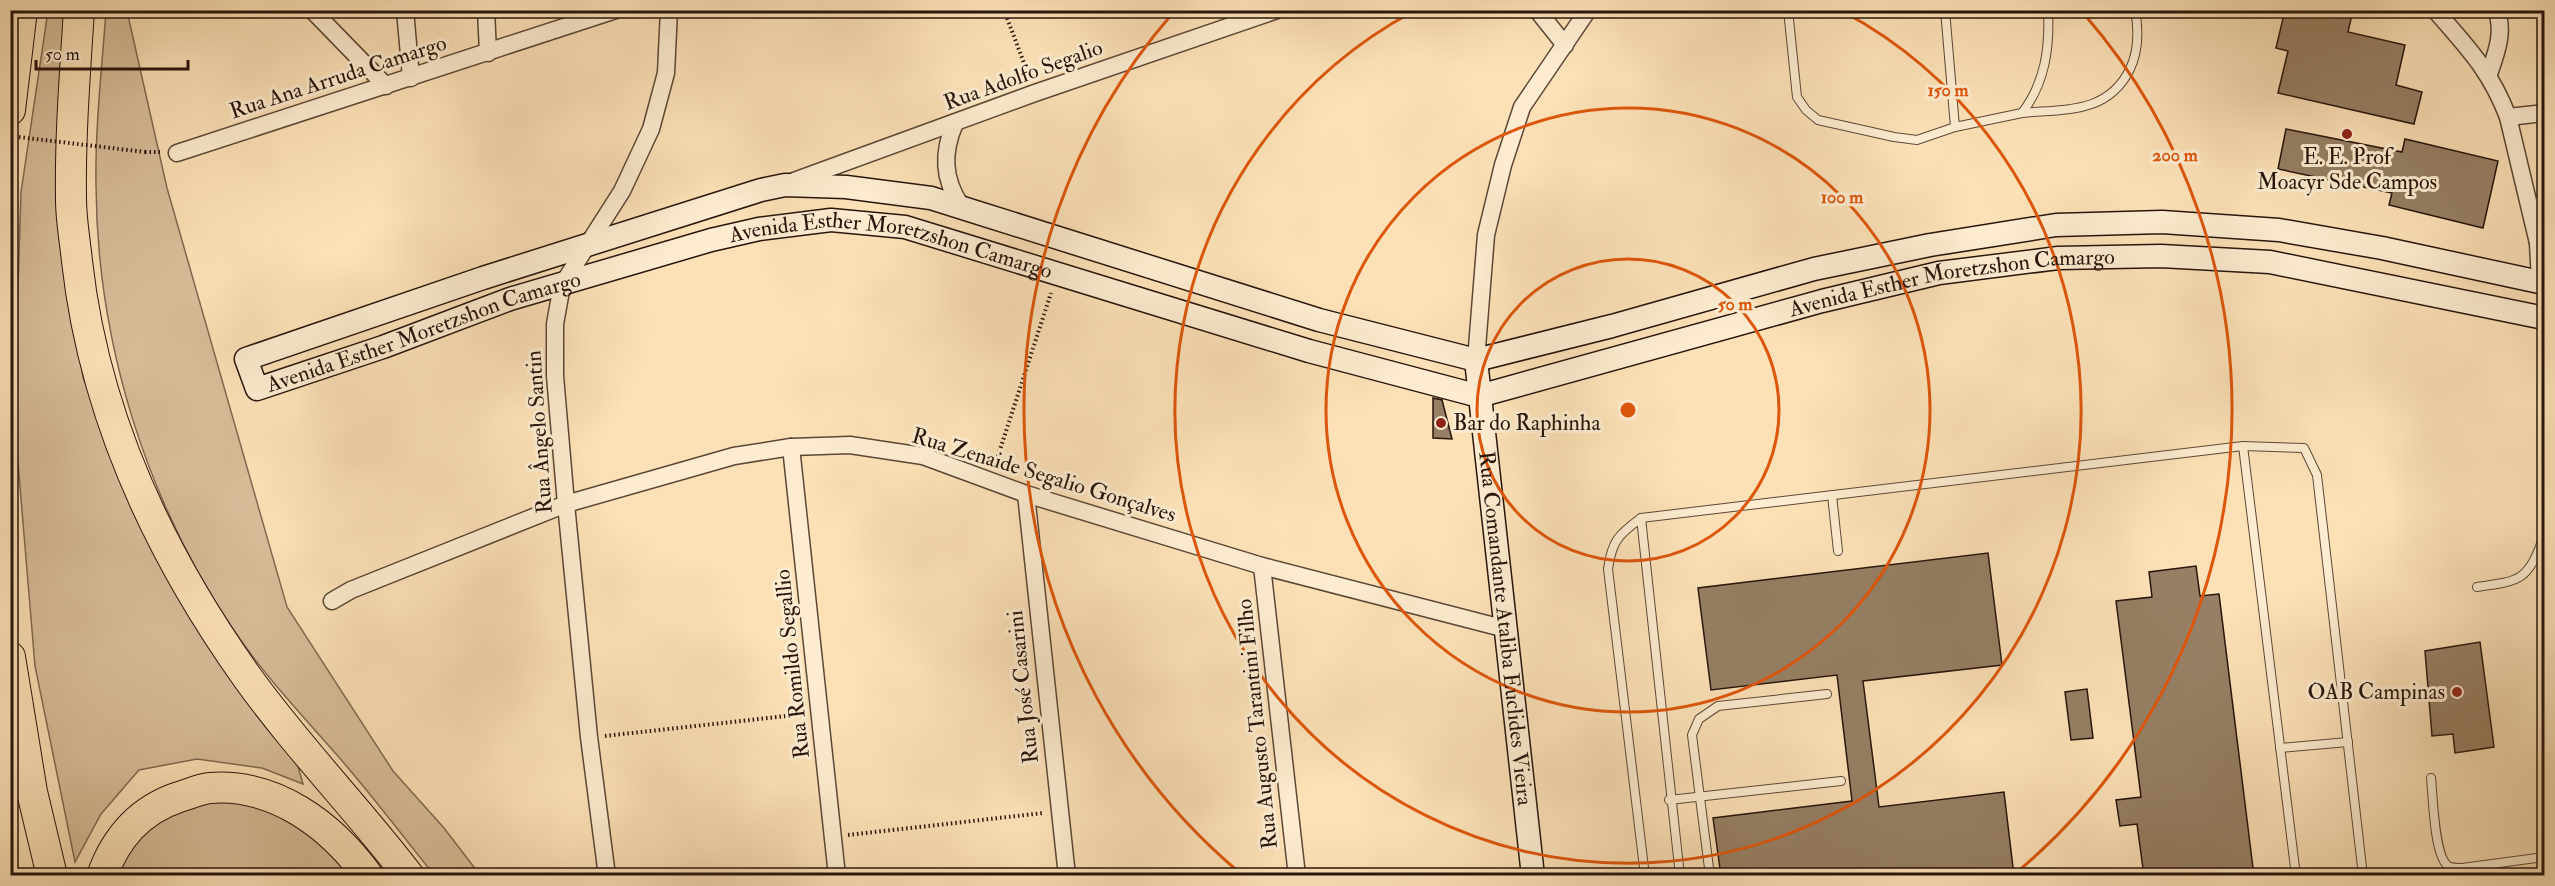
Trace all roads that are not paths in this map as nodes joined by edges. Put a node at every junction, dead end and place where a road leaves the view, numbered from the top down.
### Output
1 (22, 10) edge
2 (79, 10) edge
3 (312, 10) edge
4 (405, 10) edge
5 (486, 10) edge
6 (616, 10) edge
7 (669, 10) edge
8 (1277, 10) edge
9 (1537, 10) edge
10 (1587, 10) edge
11 (1788, 10) edge
12 (1946, 10) edge
13 (2048, 10) edge
14 (2135, 10) edge
15 (2435, 10) edge
16 (2496, 10) edge
17 (1565, 45) junction
18 (488, 53) junction
19 (2489, 74) junction
20 (411, 78) junction
21 (386, 86) junction
22 (10, 110) edge
23 (2544, 112) edge
24 (2022, 113) junction
25 (2508, 117) junction
26 (955, 123) junction
27 (1955, 128) junction
28 (177, 153) dead end
29 (785, 185) junction
30 (2544, 201) edge
31 (961, 206) junction
32 (2538, 243) junction
33 (584, 248) junction
34 (2542, 283) edge
35 (562, 285) junction
36 (2541, 317) edge
37 (1476, 360) junction
38 (1479, 396) junction
39 (2243, 446) junction
40 (791, 447) junction
41 (1026, 494) junction
42 (1832, 495) junction
43 (566, 504) junction
44 (1641, 518) junction
45 (2544, 536) edge
46 (1838, 551) dead end
47 (1262, 567) junction
48 (2477, 588) dead end
49 (332, 601) dead end
50 (1506, 629) junction
51 (10, 657) edge
52 (1827, 694) dead end
53 (2348, 742) junction
54 (2280, 748) junction
55 (2431, 778) dead end
56 (1841, 781) dead end
57 (1700, 796) junction
58 (1669, 800) junction
59 (2544, 857) edge
60 (52, 876) edge
61 (102, 876) edge
62 (368, 876) edge
63 (409, 876) edge
64 (607, 876) edge
65 (837, 876) edge
66 (1067, 876) edge
67 (1297, 876) edge
68 (1533, 876) edge
69 (1645, 876) edge
70 (1680, 876) edge
71 (1710, 876) edge
72 (2296, 876) edge
73 (2363, 876) edge

1 - 22 highway
2 - 63 highway
3 - 21 street
4 - 20 street
5 - 18 street
6 - 18 street, Rua Ana Arruda Camargo
7 - 33 street, Rua Ângelo Santin
8 - 26 street, Rua Adolfo Segalio
9 - 17 street
10 - 17 street, Rua Comandante Ataliba Euclides Vieira
11 - 27 lane
12 - 27 lane
13 - 24 lane
14 - 24 lane
15 - 19 street
16 - 19 street
17 - 37 street, Rua Comandante Ataliba Euclides Vieira
18 - 20 street, Rua Ana Arruda Camargo
19 - 25 street
20 - 21 street, Rua Ana Arruda Camargo
21 - 28 street, Rua Ana Arruda Camargo
23 - 25 street
24 - 27 lane
25 - 32 street
26 - 29 street, Rua Adolfo Segalio
26 - 31 street
29 - 31 street, Avenida Esther Moretzshon Camargo
29 - 33 street, Avenida Esther Moretzshon Camargo
30 - 32 street
31 - 37 street, Avenida Esther Moretzshon Camargo
32 - 34 street
33 - 35 street, Rua Ângelo Santin
33 - 35 street, Avenida Esther Moretzshon Camargo
34 - 36 street
34 - 37 street, Avenida Esther Moretzshon Camargo
35 - 38 street, Avenida Esther Moretzshon Camargo
35 - 43 street, Rua Ângelo Santin
36 - 38 street, Avenida Esther Moretzshon Camargo
37 - 38 street, Rua Comandante Ataliba Euclides Vieira
38 - 50 street, Rua Comandante Ataliba Euclides Vieira
39 - 42 lane
39 - 53 lane
39 - 54 lane
40 - 41 street, Rua Zenaide Segalio Gonçalves
40 - 43 street, Rua Zenaide Segalio Gonçalves
40 - 65 street, Rua Romildo Segallio
41 - 47 street, Rua Zenaide Segalio Gonçalves
41 - 66 street, Rua José Casarini
42 - 44 lane
42 - 46 lane
43 - 49 street, Rua Zenaide Segalio Gonçalves
43 - 64 street, Rua Ângelo Santin
44 - 58 lane
44 - 69 lane
45 - 48 lane
47 - 50 street, Rua Zenaide Segalio Gonçalves
47 - 67 street, Rua Augusto Tarantini Filho
50 - 68 street, Rua Comandante Ataliba Euclides Vieira
51 - 60 highway
52 - 57 lane
53 - 54 lane
53 - 73 lane
54 - 72 lane
55 - 59 lane
56 - 57 lane
57 - 58 lane
57 - 71 lane
58 - 70 lane
61 - 62 highway

